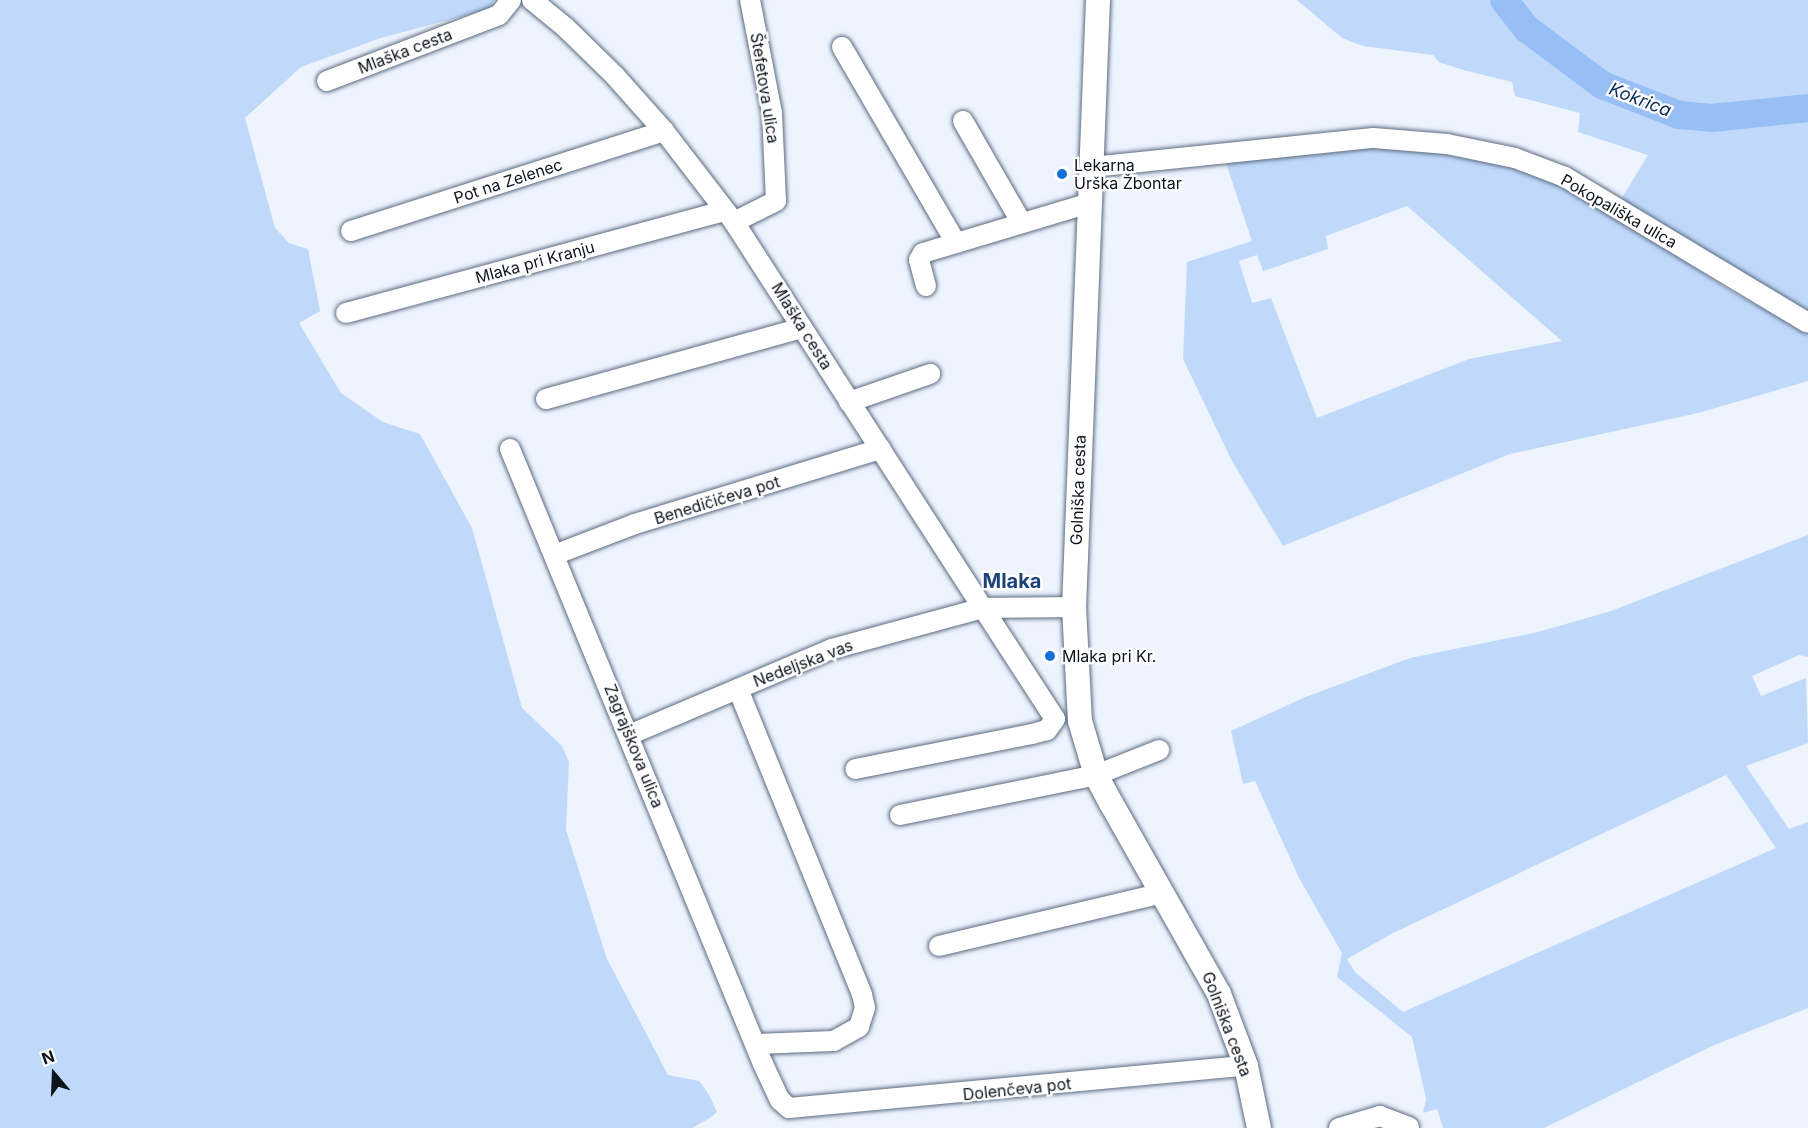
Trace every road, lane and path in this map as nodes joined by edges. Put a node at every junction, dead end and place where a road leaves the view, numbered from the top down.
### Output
1 (511, 0) edge
2 (531, 0) edge
3 (751, 0) edge
4 (1098, 0) edge
5 (842, 47) dead end
6 (327, 81) dead end
7 (963, 120) dead end
8 (664, 131) junction
9 (1092, 167) junction
10 (1090, 203) junction
11 (729, 217) junction
12 (1021, 222) junction
13 (351, 231) dead end
14 (955, 241) junction
15 (926, 286) dead end
16 (346, 313) dead end
17 (1808, 323) edge
18 (802, 328) junction
19 (930, 374) dead end
20 (546, 399) dead end
21 (849, 402) junction
22 (510, 449) dead end
23 (881, 449) junction
24 (554, 555) junction
25 (1074, 607) junction
26 (983, 608) junction
27 (738, 689) junction
28 (629, 735) junction
29 (1159, 750) dead end
30 (855, 769) dead end
31 (1096, 775) junction
32 (900, 815) dead end
33 (1164, 893) junction
34 (939, 946) dead end
35 (756, 1044) junction
36 (1245, 1065) junction
37 (789, 1108) joint
38 (1409, 1126) dead end
39 (1259, 1128) edge
40 (1339, 1128) edge

1 - 6 street, Mlaška cesta
2 - 8 street, Mlaška cesta
3 - 11 street, Štefetova ulica
4 - 9 main road, Golniška cesta
5 - 14 street
7 - 12 street
8 - 11 street, Mlaška cesta
8 - 13 street, Pot na Zelenec
9 - 10 main road, Golniška cesta
9 - 17 street, Pokopališka ulica
10 - 12 street
10 - 25 main road, Golniška cesta
11 - 16 street, Mlaka pri Kranju
11 - 18 street, Mlaška cesta
12 - 14 street
14 - 15 street
18 - 20 street
18 - 21 street, Mlaška cesta
19 - 21 street
21 - 23 street, Mlaška cesta
22 - 24 street, Zagrajškova ulica
23 - 24 street, Benedičičeva pot
23 - 26 street, Mlaška cesta
24 - 28 street, Zagrajškova ulica
25 - 26 street
25 - 31 main road, Golniška cesta
26 - 27 street, Nedeljska vas
26 - 30 street
27 - 28 street, Nedeljska vas
27 - 35 street
28 - 35 street, Zagrajškova ulica
29 - 31 street
31 - 32 street
31 - 33 main road, Golniška cesta
33 - 34 street
33 - 36 main road, Golniška cesta
35 - 37 street, Zagrajškova ulica
36 - 37 street, Dolenčeva pot
36 - 39 main road, Golniška cesta
38 - 40 street

